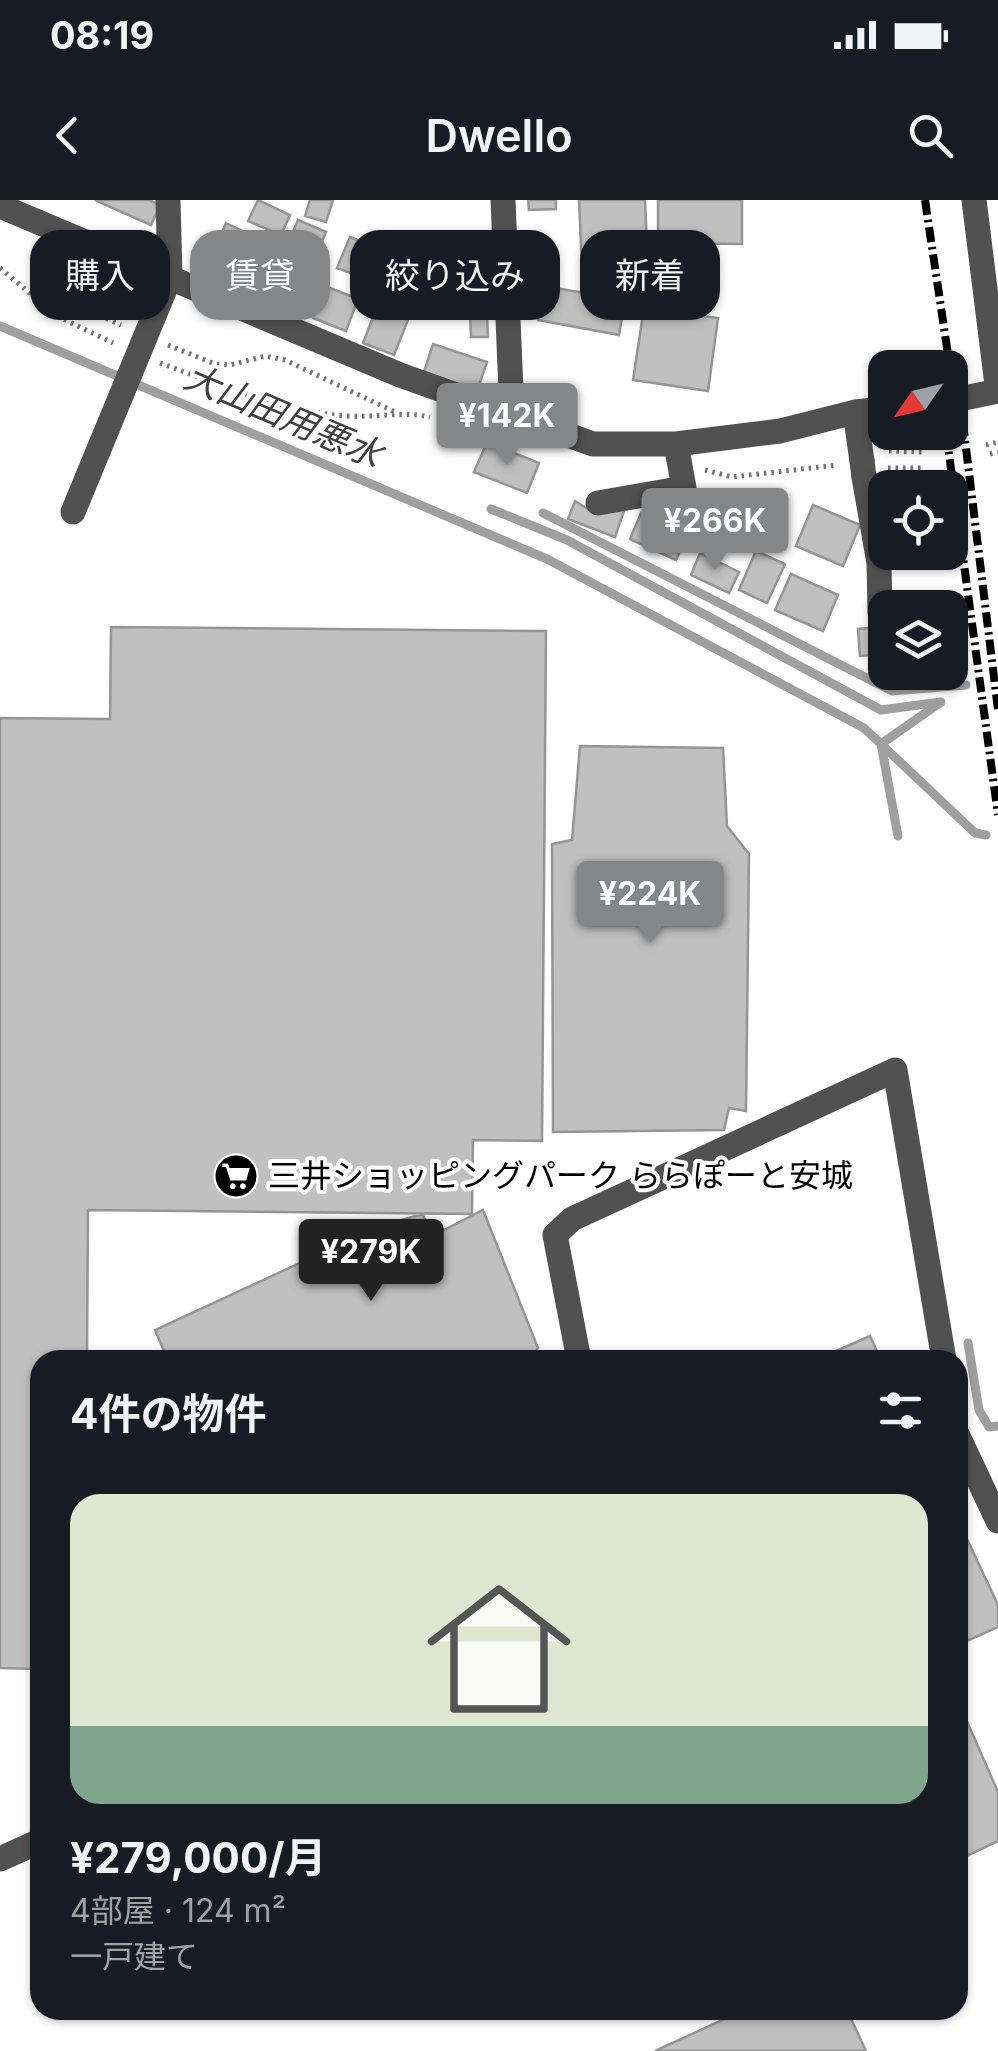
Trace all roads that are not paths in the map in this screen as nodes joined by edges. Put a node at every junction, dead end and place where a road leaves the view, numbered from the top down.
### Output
1 (168, 200) edge
2 (504, 200) edge
3 (974, 200) edge
4 (0, 206) edge
5 (57, 230) edge
6 (169, 230) edge
7 (170, 277) edge
8 (153, 320) edge
9 (998, 376) edge
10 (998, 391) edge
11 (968, 397) edge
12 (868, 410) edge
13 (856, 412) junction
14 (512, 415) junction
15 (676, 444) junction
16 (598, 503) dead end
17 (73, 512) dead end
18 (880, 590) edge
19 (577, 1350) edge
20 (942, 1350) edge
21 (968, 1457) edge
22 (998, 1521) edge
23 (30, 1846) edge
24 (0, 1859) edge

1 - 6 street
2 - 14 street
3 - 9 street
4 - 5 street
7 - 14 street
8 - 17 street
10 - 11 street
12 - 13 street
13 - 15 street
13 - 18 street
14 - 15 street
15 - 16 street
19 - 20 street
21 - 22 street
23 - 24 street

